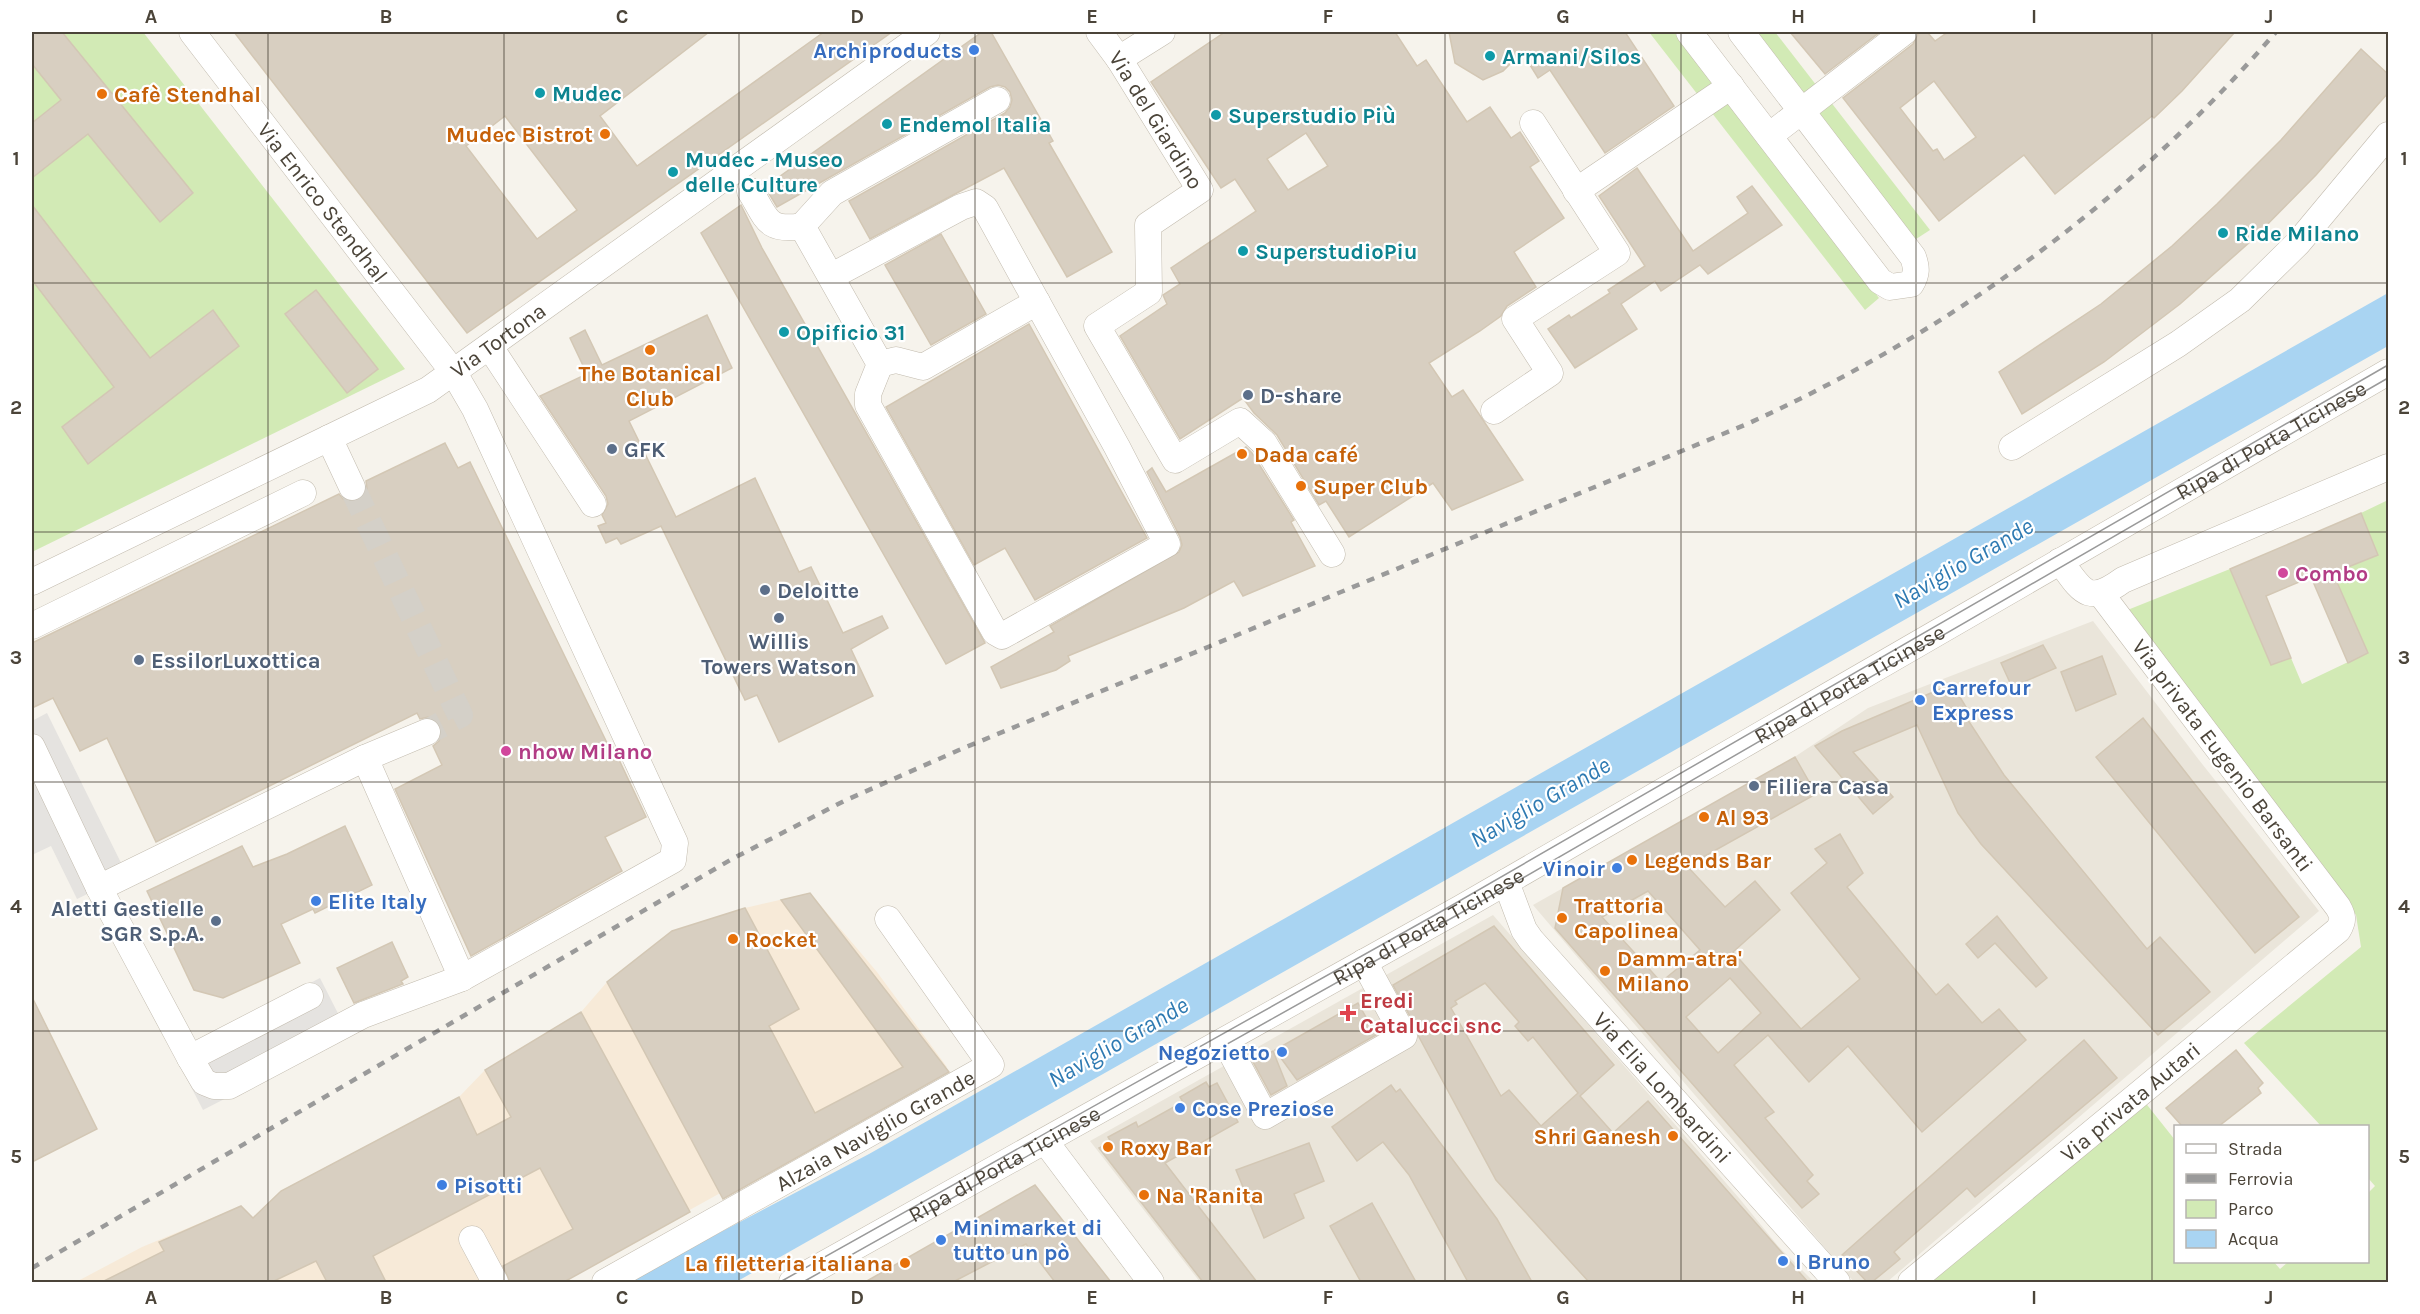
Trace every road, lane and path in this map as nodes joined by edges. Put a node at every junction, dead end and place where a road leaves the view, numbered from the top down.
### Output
1 (192, 32) edge
2 (927, 32) edge
3 (1099, 32) edge
4 (1161, 32) edge
5 (1689, 32) edge
6 (1741, 32) edge
7 (1904, 32) edge
8 (1119, 60) junction
9 (1731, 86) junction
10 (997, 100) dead end
11 (1802, 111) junction
12 (1533, 123) dead end
13 (2388, 135) edge
14 (1769, 136) junction
15 (750, 191) dead end
16 (1576, 191) junction
17 (802, 226) junction
18 (831, 276) junction
19 (1037, 302) junction
20 (490, 347) junction
21 (880, 364) junction
22 (2388, 372) edge
23 (454, 373) junction
24 (1494, 411) dead end
25 (329, 438) junction
26 (2012, 447) dead end
27 (2388, 467) edge
28 (352, 487) tunnel mouth
29 (303, 493) dead end
30 (593, 504) dead end
31 (1332, 554) dead end
32 (2060, 561) junction
33 (32, 582) edge
34 (2101, 594) junction
35 (32, 626) edge
36 (427, 732) tunnel mouth
37 (32, 747) edge
38 (365, 758) junction
39 (1506, 882) junction
40 (99, 888) junction
41 (2343, 917) joint
42 (888, 920) dead end
43 (1364, 963) junction
44 (462, 978) junction
45 (310, 996) dead end
46 (1225, 1041) junction
47 (190, 1058) junction
48 (1045, 1142) junction
49 (472, 1239) dead end
50 (495, 1282) edge
51 (605, 1282) edge
52 (792, 1282) edge
53 (1151, 1282) edge
54 (1837, 1282) edge
55 (1911, 1282) edge

1 - 23 street, Via Enrico Stendhal
2 - 20 street, Via Tortona
3 - 8 street, Via del Giardino
4 - 8 street
5 - 9 street
6 - 11 street
7 - 11 street
8 - 31 street, Via del Giardino
9 - 14 street
9 - 16 street
10 - 17 street
11 - 14 street
11 - 14 street
12 - 16 street
13 - 26 street
15 - 17 street
16 - 24 street
17 - 18 street
18 - 19 street
18 - 21 street
19 - 21 street
19 - 21 street
20 - 23 street, Via Tortona
20 - 30 street
22 - 32 street, Ripa di Porta Ticinese
23 - 25 street, Via Tortona
23 - 44 street, Via Enrico Stendhal
25 - 28 street
25 - 33 street, Via Tortona
27 - 34 street
29 - 35 street
32 - 34 street
32 - 39 street, Ripa di Porta Ticinese
34 - 41 street, Via privata Eugenio Barsanti
36 - 38 street
37 - 40 street
38 - 40 street
38 - 44 street
39 - 43 street, Ripa di Porta Ticinese
39 - 54 street, Via Elia Lombardini
40 - 47 street
41 - 55 street, Via privata Autari
42 - 51 street, Alzaia Naviglio Grande
43 - 46 street, Ripa di Porta Ticinese
43 - 46 street
44 - 47 street
45 - 47 street
46 - 48 street, Ripa di Porta Ticinese
48 - 52 street, Ripa di Porta Ticinese
48 - 53 street
49 - 50 street

